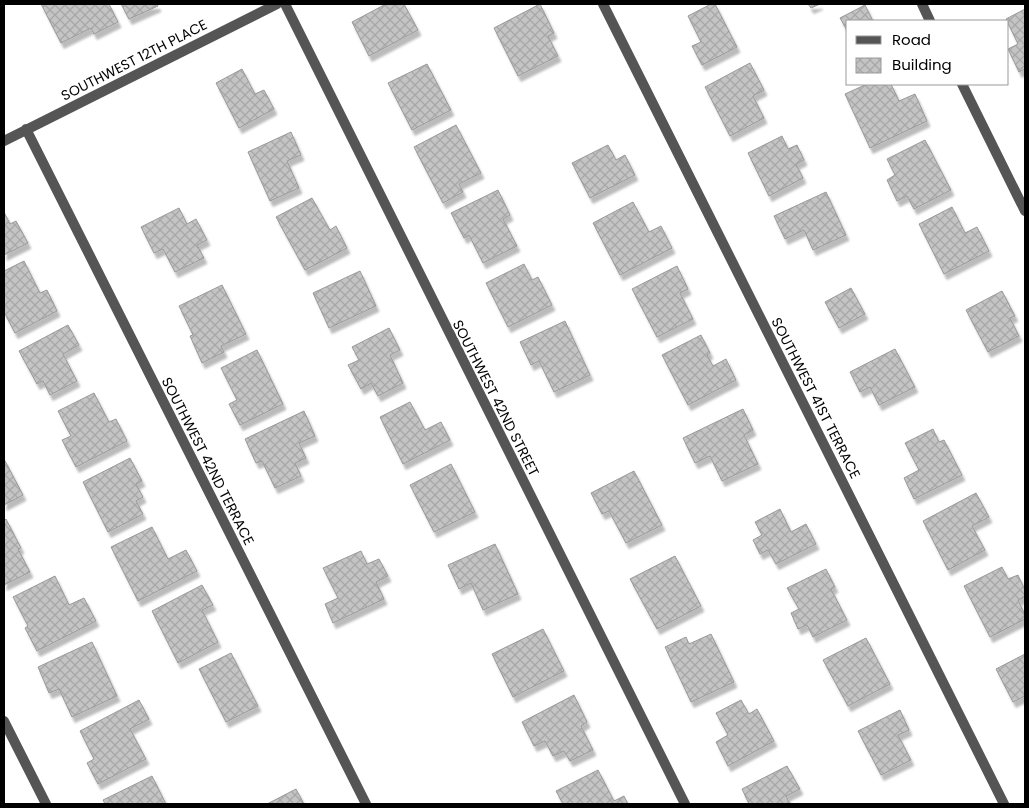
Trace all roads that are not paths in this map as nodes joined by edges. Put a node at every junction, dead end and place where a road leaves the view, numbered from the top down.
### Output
1 (276, 4) edge
2 (285, 4) edge
3 (604, 4) edge
4 (922, 4) edge
5 (930, 20) edge
6 (962, 85) edge
7 (26, 129) junction
8 (4, 141) edge
9 (1025, 211) edge
10 (4, 721) edge
11 (46, 804) edge
12 (366, 804) edge
13 (685, 804) edge
14 (1004, 804) edge

1 - 7 street, SOUTHWEST 12TH PLACE
2 - 13 street, SOUTHWEST 42ND STREET
3 - 14 street, SOUTHWEST 41ST TERRACE
4 - 5 street
6 - 9 street
7 - 8 street, SOUTHWEST 12TH PLACE
7 - 12 street, SOUTHWEST 42ND TERRACE
10 - 11 street

